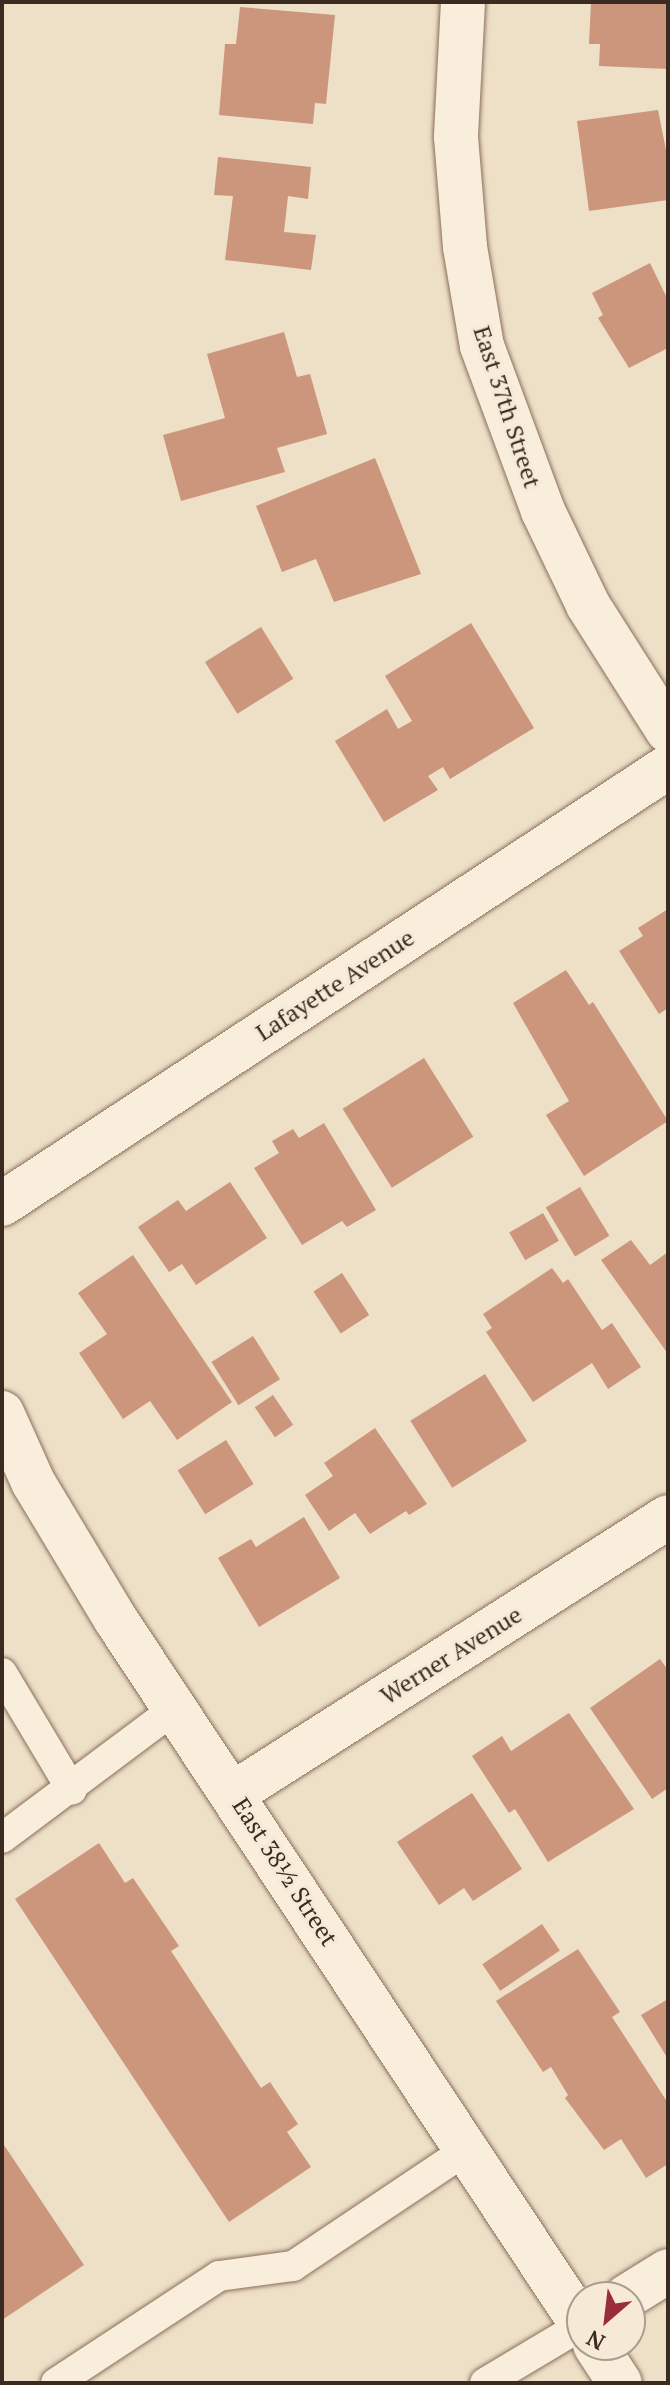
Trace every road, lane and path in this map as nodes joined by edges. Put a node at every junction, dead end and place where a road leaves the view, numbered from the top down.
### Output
1 (463, 2) edge
2 (668, 731) edge
3 (668, 767) edge
4 (2, 1204) edge
5 (2, 1413) edge
6 (668, 1517) edge
7 (2, 1673) edge
8 (177, 1707) junction
9 (72, 1790) junction
10 (234, 1793) junction
11 (2, 1838) edge
12 (465, 2151) junction
13 (668, 2271) edge
14 (646, 2285) edge
15 (566, 2301) edge
16 (566, 2335) edge
17 (606, 2361) edge
18 (56, 2383) edge
19 (485, 2383) edge
20 (620, 2383) edge

1 - 2 street, East 37th Street
3 - 4 street, Lafayette Avenue
5 - 8 street, East 38½ Street
6 - 10 street, Werner Avenue
7 - 9 lane
8 - 9 lane
8 - 10 street, East 38½ Street
9 - 11 lane
10 - 12 street, East 38½ Street
12 - 15 street, East 38½ Street
12 - 18 lane
13 - 14 street
16 - 19 lane
17 - 20 street

